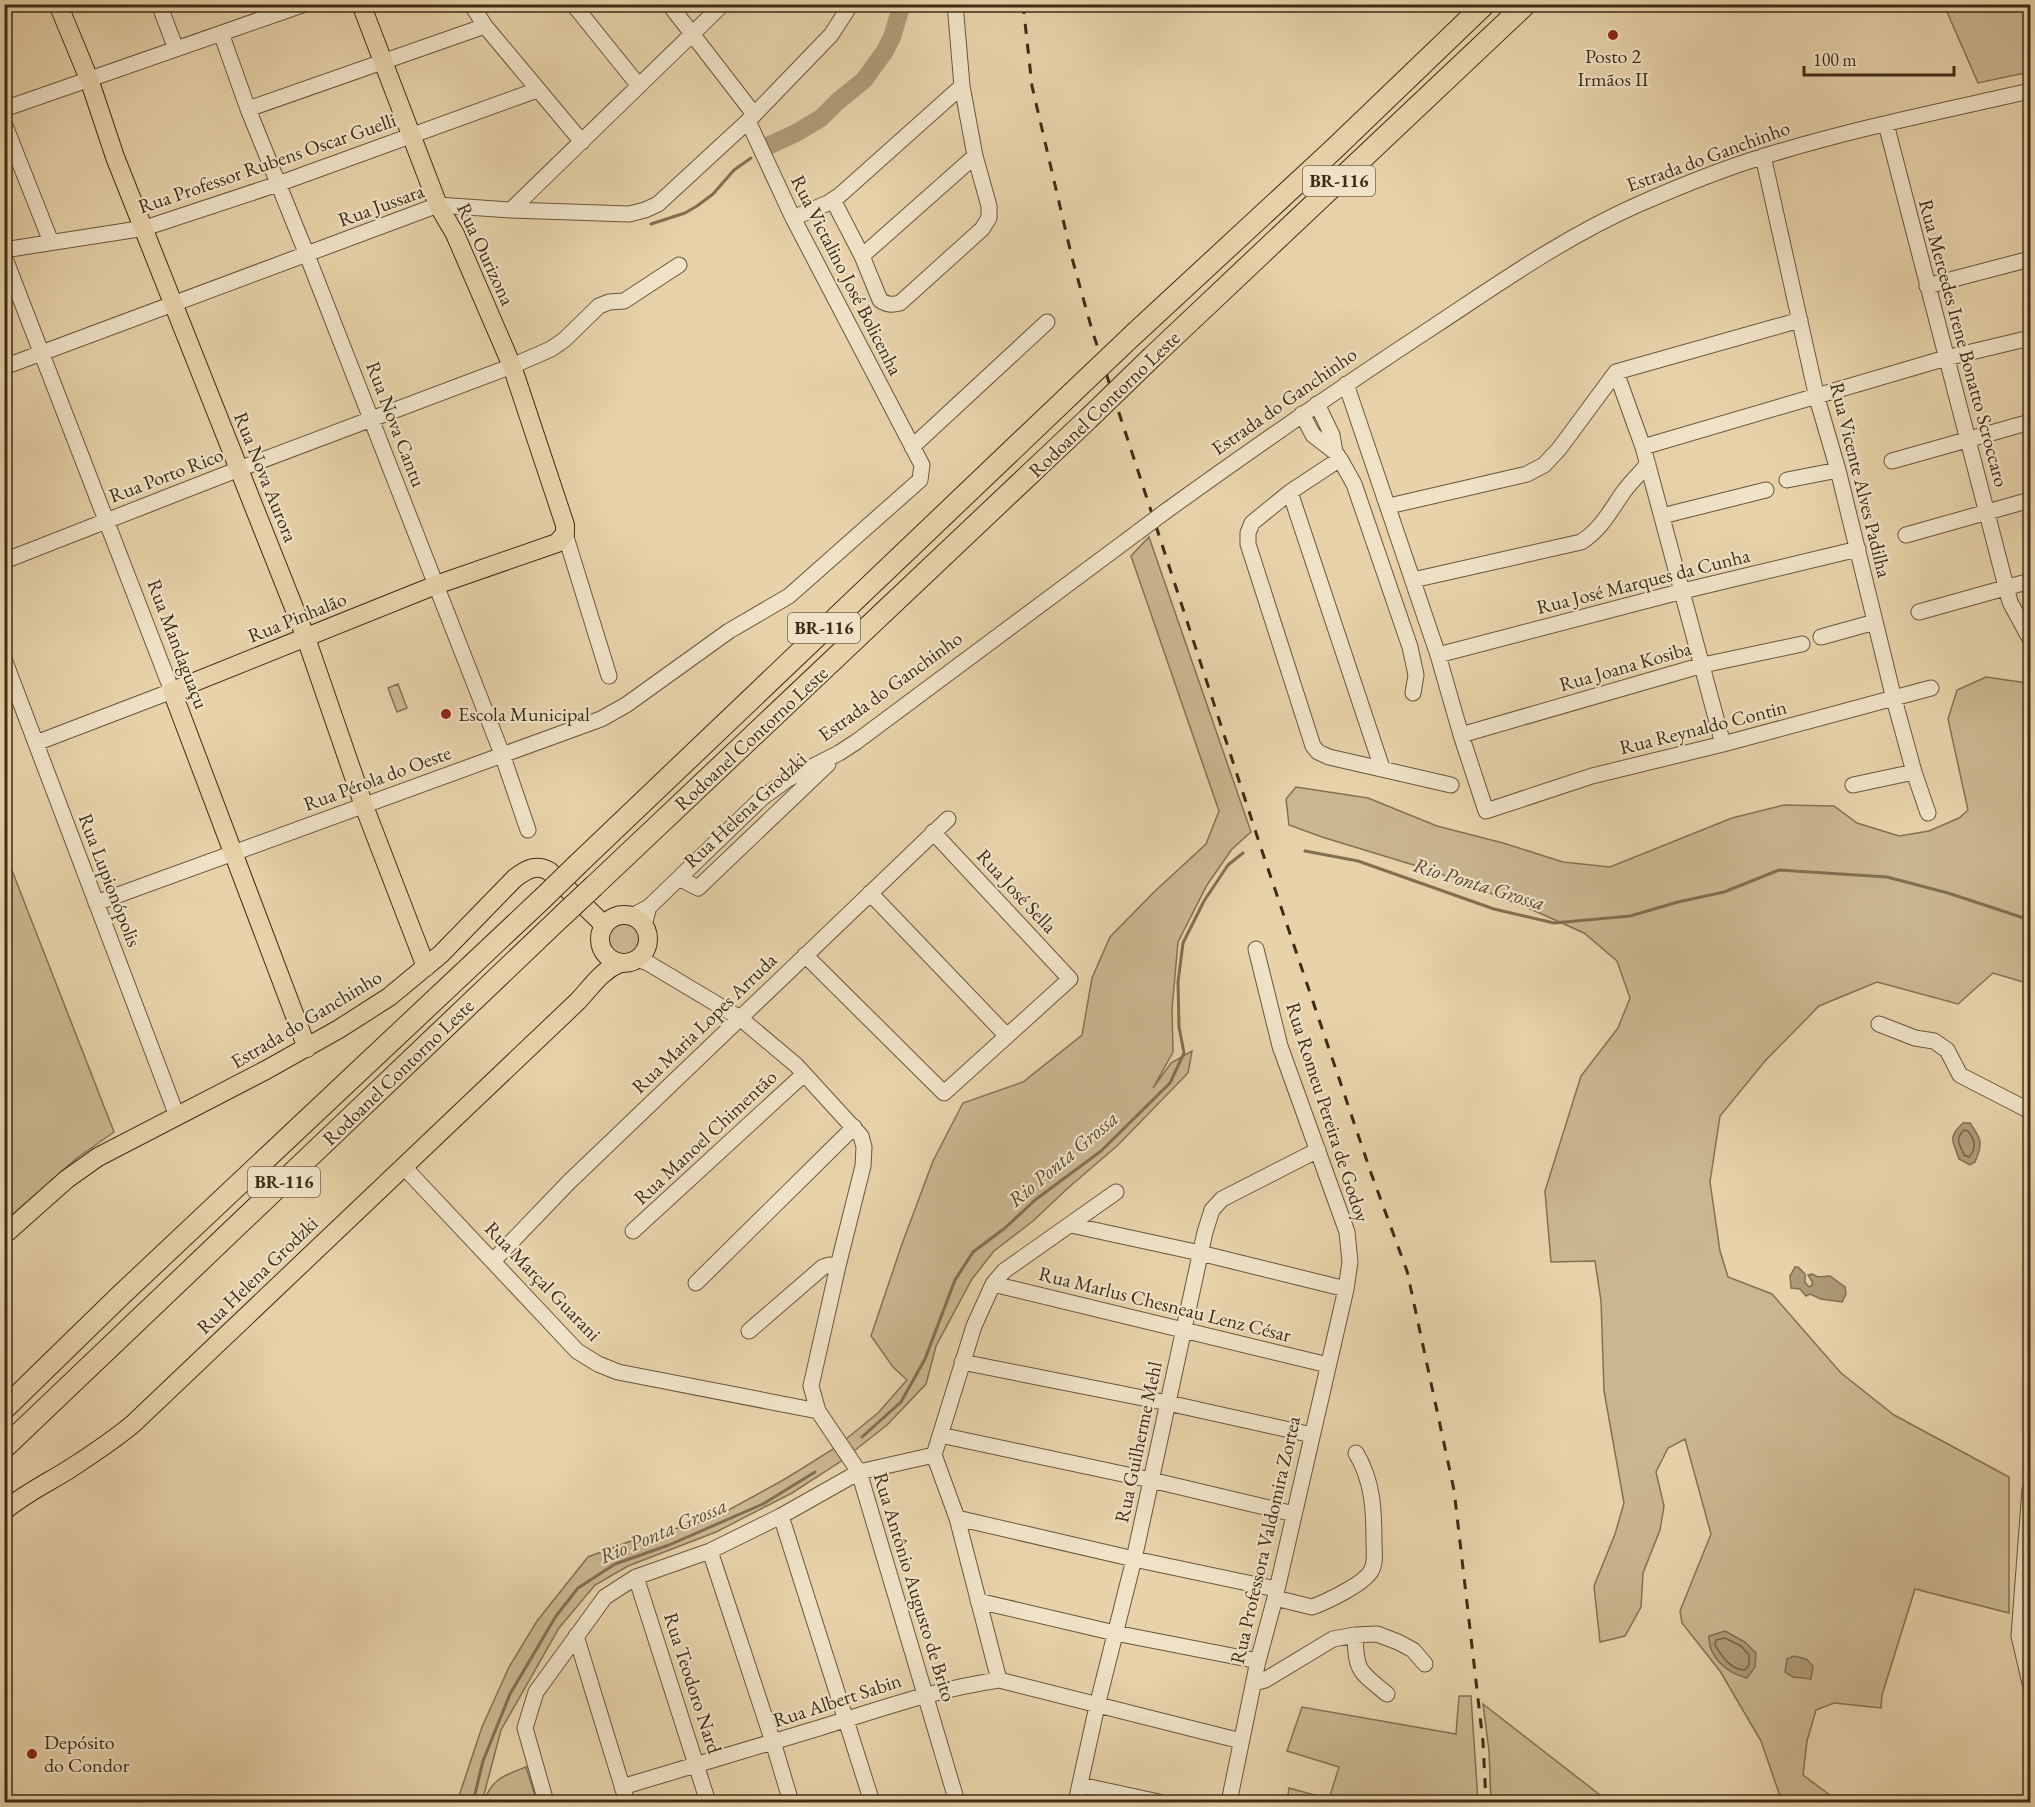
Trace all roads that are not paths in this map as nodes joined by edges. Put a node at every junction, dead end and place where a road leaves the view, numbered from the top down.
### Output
1 (58, 4) edge
2 (159, 4) edge
3 (305, 4) edge
4 (361, 4) edge
5 (471, 4) edge
6 (573, 4) edge
7 (669, 4) edge
8 (723, 4) edge
9 (851, 4) edge
10 (955, 4) edge
11 (1485, 4) edge
12 (1526, 4) edge
13 (485, 26) junction
14 (221, 33) junction
15 (693, 34) junction
16 (176, 49) junction
17 (382, 63) junction
18 (88, 79) junction
19 (639, 86) junction
20 (962, 86) junction
21 (537, 90) junction
22 (2031, 91) edge
23 (4, 108) edge
24 (248, 109) junction
25 (751, 118) junction
26 (4, 123) edge
27 (1886, 124) junction
28 (411, 135) junction
29 (582, 142) junction
30 (975, 156) junction
31 (1763, 156) junction
32 (278, 184) junction
33 (833, 200) junction
34 (438, 205) junction
35 (512, 210) junction
36 (793, 218) junction
37 (145, 228) junction
38 (51, 242) junction
39 (4, 250) edge
40 (307, 255) junction
41 (4, 256) edge
42 (862, 256) junction
43 (2031, 259) edge
44 (678, 265) dead end
45 (1927, 286) junction
46 (173, 303) junction
47 (1800, 320) junction
48 (1047, 322) dead end
49 (2031, 338) edge
50 (42, 353) junction
51 (1946, 358) junction
52 (512, 366) junction
53 (4, 368) edge
54 (1616, 372) junction
55 (1346, 384) junction
56 (1817, 398) junction
57 (1317, 404) junction
58 (1302, 414) junction
59 (371, 420) junction
60 (2031, 422) edge
61 (1326, 438) junction
62 (1967, 439) junction
63 (912, 447) junction
64 (1643, 447) junction
65 (1338, 455) junction
66 (1892, 461) dead end
67 (1648, 464) junction
68 (239, 469) junction
69 (1838, 470) junction
70 (1787, 480) dead end
71 (1766, 490) dead end
72 (1290, 492) junction
73 (2031, 500) edge
74 (1389, 506) junction
75 (1987, 512) junction
76 (1662, 516) junction
77 (106, 521) junction
78 (565, 529) junction
79 (1906, 535) dead end
80 (1858, 549) junction
81 (4, 561) edge
82 (1413, 580) junction
83 (2031, 581) edge
84 (436, 585) junction
85 (2007, 589) junction
86 (1683, 591) junction
87 (1919, 612) dead end
88 (1875, 622) junction
89 (1821, 637) dead end
90 (306, 638) junction
91 (2031, 639) edge
92 (1802, 644) dead end
93 (1438, 655) junction
94 (4, 659) edge
95 (1703, 665) junction
96 (609, 676) dead end
97 (664, 678) joint
98 (1931, 688) dead end
99 (172, 692) junction
100 (1413, 693) dead end
101 (1894, 699) junction
102 (1461, 735) junction
103 (36, 743) junction
104 (1723, 744) junction
105 (839, 753) junction
106 (502, 754) junction
107 (1382, 768) junction
108 (1914, 772) junction
109 (1451, 785) dead end
110 (1853, 785) dead end
111 (364, 806) junction
112 (1928, 813) dead end
113 (948, 819) dead end
114 (528, 830) dead end
115 (933, 832) junction
116 (234, 853) junction
117 (679, 878) junction
118 (870, 893) junction
119 (96, 903) junction
120 (638, 921) junction
121 (604, 925) junction
122 (1256, 949) dead end
123 (603, 951) junction
124 (805, 955) junction
125 (637, 960) junction
126 (426, 967) junction
127 (740, 1018) junction
128 (1879, 1024) dead end
129 (1007, 1036) junction
130 (307, 1048) junction
131 (524, 1052) junction
132 (804, 1074) junction
133 (2031, 1111) edge
134 (177, 1116) junction
135 (854, 1127) junction
136 (1318, 1150) junction
137 (404, 1167) junction
138 (1116, 1192) dead end
139 (1071, 1225) junction
140 (633, 1231) dead end
141 (4, 1235) edge
142 (1200, 1253) junction
143 (493, 1261) junction
144 (838, 1266) junction
145 (696, 1283) dead end
146 (993, 1284) junction
147 (1346, 1288) junction
148 (1184, 1330) junction
149 (749, 1331) dead end
150 (962, 1362) junction
151 (1328, 1365) junction
152 (1168, 1403) junction
153 (4, 1409) edge
154 (818, 1411) junction
155 (940, 1435) junction
156 (1312, 1435) junction
157 (4, 1448) edge
158 (1356, 1453) dead end
159 (934, 1455) junction
160 (859, 1472) junction
161 (1151, 1480) junction
162 (2031, 1490) edge
163 (4, 1510) edge
164 (1294, 1514) junction
165 (782, 1516) junction
166 (957, 1518) junction
167 (710, 1551) junction
168 (1134, 1559) junction
169 (636, 1577) junction
170 (1276, 1594) junction
171 (978, 1601) junction
172 (1115, 1633) junction
173 (1355, 1635) junction
174 (576, 1636) junction
175 (1258, 1661) junction
176 (2028, 1663) edge
177 (1425, 1664) dead end
178 (999, 1680) junction
179 (1254, 1683) junction
180 (2031, 1683) edge
181 (925, 1694) junction
182 (1388, 1694) dead end
183 (1097, 1706) junction
184 (847, 1719) junction
185 (1241, 1741) junction
186 (773, 1742) junction
187 (697, 1764) junction
188 (1080, 1785) junction
189 (622, 1787) junction
190 (546, 1803) edge
191 (627, 1803) edge
192 (708, 1803) edge
193 (791, 1803) edge
194 (872, 1803) edge
195 (957, 1803) edge
196 (1076, 1803) edge
197 (1159, 1803) edge
198 (1229, 1803) edge

1 - 18 main road, Rua Nova Aurora
2 - 16 street
3 - 14 street
4 - 17 main road, Rua Ourizona
5 - 13 street
6 - 19 street
7 - 15 street, Rua Victalino José Bolicenha
8 - 15 street
9 - 25 street, Rua Jussara
10 - 20 street
11 - 153 highway, Rodoanel Contorno Leste / BR-116, bridge
12 - 157 highway, Rodoanel Contorno Leste / BR-116, bridge
13 - 17 street
13 - 21 street
14 - 16 street
14 - 24 street, Rua Nova Cantu
15 - 19 street
15 - 25 street, Rua Victalino José Bolicenha
16 - 18 street
17 - 24 street
17 - 28 main road, Rua Ourizona
18 - 23 street
18 - 37 main road, Rua Nova Aurora
19 - 29 street
20 - 30 street
20 - 33 street
21 - 28 street, Rua Professor Rubens Oscar Guelli
21 - 29 street
22 - 27 street, Estrada do Ganchinho
24 - 32 street, Rua Nova Cantu
25 - 35 street, Rua Jussara
25 - 36 street, Rua Victalino José Bolicenha
26 - 38 street
27 - 31 street, Estrada do Ganchinho
27 - 45 street, Rua Mercedes Irene Bonatto Scroccaro
28 - 32 street, Rua Professor Rubens Oscar Guelli
28 - 34 main road, Rua Ourizona
29 - 35 street
30 - 42 street
30 - 42 street
31 - 47 street, Rua Vicente Alves Padilha
31 - 55 street, Estrada do Ganchinho
32 - 37 street, Rua Professor Rubens Oscar Guelli
32 - 40 street, Rua Nova Cantu
33 - 36 street
33 - 42 street
34 - 35 street, Rua Jussara
34 - 40 street, Rua Jussara
34 - 52 main road, Rua Ourizona
36 - 63 street, Rua Victalino José Bolicenha
37 - 38 street, Rua Professor Rubens Oscar Guelli
37 - 46 main road, Rua Nova Aurora
38 - 39 street, Rua Professor Rubens Oscar Guelli
40 - 46 street, Rua Jussara
40 - 59 street, Rua Nova Cantu
41 - 50 street, Rua Mandaguaçu
43 - 45 street
44 - 52 street, Rua Porto Rico
45 - 51 street, Rua Mercedes Irene Bonatto Scroccaro
46 - 50 street, Rua Jussara
46 - 68 main road, Rua Nova Aurora
47 - 54 street
47 - 56 street, Rua Vicente Alves Padilha
48 - 63 street
49 - 51 street
50 - 53 street, Rua Jussara
50 - 77 street, Rua Mandaguaçu
51 - 56 street
51 - 62 street, Rua Mercedes Irene Bonatto Scroccaro
52 - 59 street, Rua Porto Rico
52 - 78 main road, Rua Ourizona
54 - 64 street
54 - 74 street
55 - 57 street, Estrada do Ganchinho
55 - 74 street
56 - 64 street
56 - 69 street, Rua Vicente Alves Padilha
57 - 58 street, Estrada do Ganchinho
57 - 61 street
58 - 61 street
58 - 105 street, Estrada do Ganchinho, bridge
59 - 68 street, Rua Porto Rico
59 - 84 street, Rua Nova Cantu
60 - 62 street
61 - 65 street
62 - 66 street
62 - 75 street, Rua Mercedes Irene Bonatto Scroccaro
63 - 97 street, Rua Victalino José Bolicenha
64 - 67 street
65 - 72 street
65 - 100 street
67 - 76 street
67 - 82 street
68 - 77 street, Rua Porto Rico
68 - 90 main road, Rua Nova Aurora
69 - 70 street
69 - 80 street, Rua Vicente Alves Padilha
71 - 76 street
72 - 107 street
72 - 107 street
73 - 75 street
74 - 82 street
75 - 79 street
75 - 85 street, Rua Mercedes Irene Bonatto Scroccaro
76 - 86 street
77 - 81 street, Rua Porto Rico
77 - 99 street, Rua Mandaguaçu
78 - 84 main road, Rua Pinhalão
78 - 96 street
80 - 86 street, Rua José Marques da Cunha
80 - 88 street, Rua Vicente Alves Padilha
82 - 93 street
83 - 85 street
84 - 90 main road, Rua Pinhalão
84 - 106 street, Rua Nova Cantu
85 - 87 street
85 - 91 street, Rua Mercedes Irene Bonatto Scroccaro
86 - 93 street, Rua José Marques da Cunha
86 - 95 street
88 - 89 street
88 - 101 street, Rua Vicente Alves Padilha
90 - 99 main road, Rua Pinhalão
90 - 111 main road, Rua Nova Aurora
92 - 95 street, Rua Joana Kosiba
93 - 102 street
94 - 103 street, Rua Lupionópolis
95 - 102 street, Rua Joana Kosiba
95 - 104 street
97 - 106 street, Rua Pérola do Oeste
98 - 101 street, Rua Reynaldo Contin
99 - 103 street, Rua Pinhalão
99 - 116 main road, Rua Mandaguaçu
101 - 104 street, Rua Reynaldo Contin
101 - 108 street, Rua Vicente Alves Padilha
102 - 104 street, Rua Reynaldo Contin
103 - 119 street, Rua Lupionópolis
105 - 117 street, Estrada do Ganchinho
105 - 117 street, Rua Helena Grodzki
106 - 111 street, Rua Pérola do Oeste
106 - 114 street, Rua Nova Cantu
107 - 109 street
108 - 110 street
108 - 112 street, Rua Vicente Alves Padilha
111 - 116 street, Rua Pérola do Oeste
111 - 126 main road, Rua Nova Aurora
113 - 115 street, Rua Maria Lopes Arruda
115 - 118 street, Rua Maria Lopes Arruda
115 - 129 street, Rua José Sella
116 - 119 street, Rua Pérola do Oeste
116 - 130 main road, Rua Mandaguaçu
117 - 120 street, Estrada do Ganchinho
118 - 124 street, Rua Maria Lopes Arruda
118 - 129 street
119 - 134 street, Rua Lupionópolis
120 - 121 main road
120 - 125 main road
121 - 123 main road
121 - 126 main road, Estrada do Ganchinho
122 - 136 street, Rua Romeu Pereira de Godoy
123 - 125 main road
123 - 131 main road, Rua Helena Grodzki
124 - 127 street, Rua Maria Lopes Arruda
124 - 129 street
125 - 127 street, Rua Antônio Augusto de Brito
125 - 131 main road, Rua Helena Grodzki
126 - 130 main road, Estrada do Ganchinho
127 - 132 street, Rua Antônio Augusto de Brito
127 - 143 street, Rua Maria Lopes Arruda
128 - 133 street
130 - 134 main road, Estrada do Ganchinho
131 - 137 main road, Rua Helena Grodzki
132 - 135 street, Rua Antônio Augusto de Brito
132 - 140 street, Rua Manoel Chimentão
134 - 141 main road, Estrada do Ganchinho
135 - 144 street, Rua Antônio Augusto de Brito
135 - 145 street
136 - 142 street, Rua Guilherme Mehl
136 - 147 street, Rua Romeu Pereira de Godoy
137 - 143 street, Rua Marçal Guarani
137 - 163 main road, Rua Helena Grodzki
138 - 139 street
139 - 142 street
139 - 146 street
142 - 147 street
142 - 148 street, Rua Guilherme Mehl
143 - 154 street, Rua Marçal Guarani
144 - 149 street
144 - 154 street, Rua Antônio Augusto de Brito
146 - 148 street, Rua Marlus Chesneau Lenz César
146 - 150 street
147 - 151 street, Rua Professora Valdomira Zortea
148 - 151 street, Rua Marlus Chesneau Lenz César
148 - 152 street, Rua Guilherme Mehl
150 - 152 street
150 - 155 street
151 - 156 street, Rua Professora Valdomira Zortea
152 - 156 street
152 - 161 street, Rua Guilherme Mehl
154 - 160 street, Rua Antônio Augusto de Brito
155 - 159 street
155 - 161 street
156 - 164 street, Rua Professora Valdomira Zortea
158 - 170 street
159 - 160 street
159 - 166 street
160 - 165 street
160 - 181 street, Rua Antônio Augusto de Brito
161 - 164 street
161 - 168 street, Rua Guilherme Mehl
162 - 176 street
164 - 170 street, Rua Professora Valdomira Zortea
165 - 167 street
165 - 184 street
166 - 168 street
166 - 171 street
167 - 169 street
167 - 186 street
168 - 170 street
168 - 172 street, Rua Guilherme Mehl
169 - 174 street
169 - 187 street, Rua Teodoro Nard
170 - 175 street, Rua Professora Valdomira Zortea
171 - 172 street
171 - 178 street
172 - 175 street
172 - 183 street, Rua Guilherme Mehl
173 - 177 street
173 - 179 street
173 - 182 street
174 - 189 street
174 - 190 street
175 - 179 street, Rua Professora Valdomira Zortea
176 - 180 street
178 - 181 street, Rua Albert Sabin
178 - 183 street, Rua Albert Sabin
179 - 185 street, Rua Professora Valdomira Zortea
181 - 184 street, Rua Albert Sabin
181 - 195 street, Rua Antônio Augusto de Brito
183 - 185 street, Rua Albert Sabin
183 - 188 street, Rua Guilherme Mehl
184 - 186 street, Rua Albert Sabin
184 - 194 street
185 - 198 street, Rua Professora Valdomira Zortea
186 - 187 street, Rua Albert Sabin
186 - 193 street
187 - 189 street, Rua Albert Sabin
187 - 192 street, Rua Teodoro Nard
188 - 196 street, Rua Guilherme Mehl
188 - 197 street
189 - 191 street

